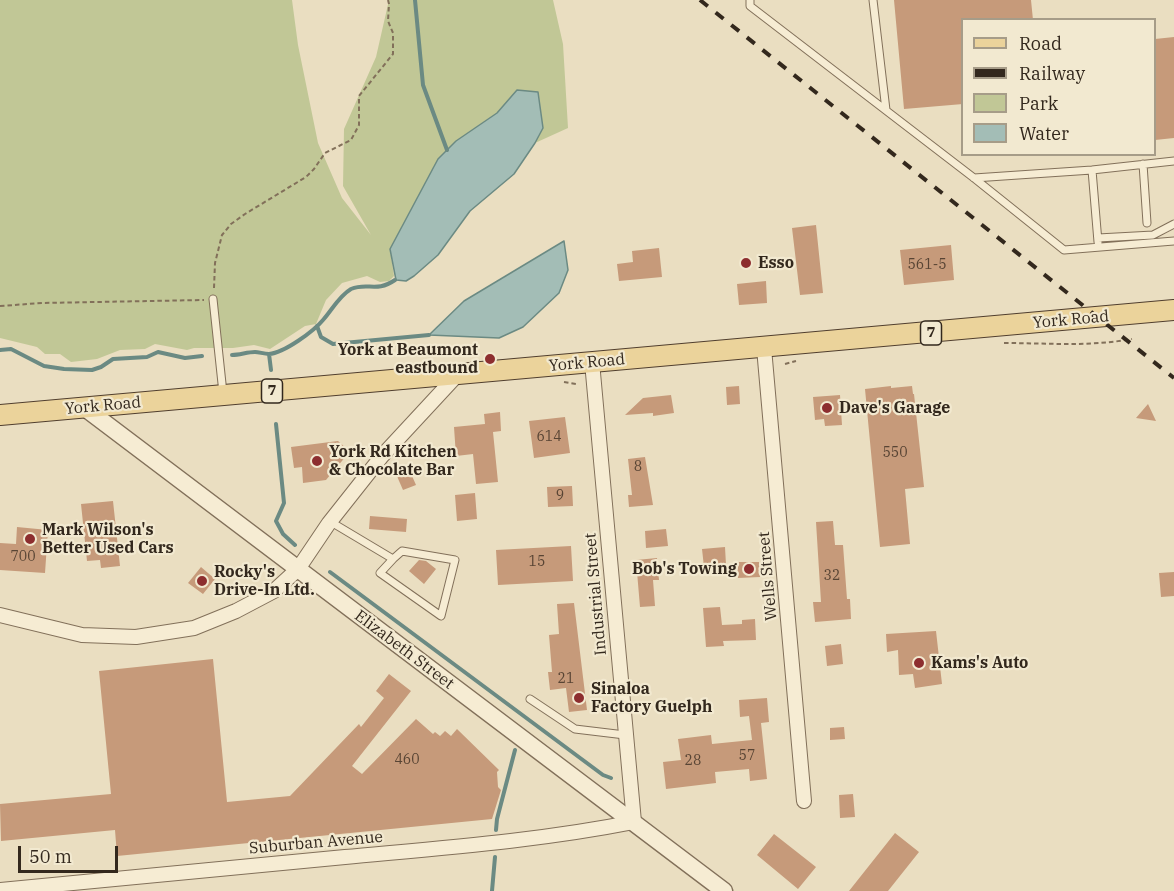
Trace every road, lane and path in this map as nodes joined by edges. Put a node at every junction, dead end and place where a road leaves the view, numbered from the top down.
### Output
1 (388, 0) edge
2 (750, 0) edge
3 (873, 0) edge
4 (886, 110) junction
5 (1174, 161) edge
6 (1143, 164) junction
7 (1092, 170) junction
8 (974, 178) junction
9 (1147, 223) dead end
10 (1174, 224) edge
11 (1098, 238) junction
12 (1174, 241) edge
13 (1099, 248) junction
14 (213, 299) junction
15 (0, 306) edge
16 (1174, 310) edge
17 (1132, 339) dead end
18 (999, 343) dead end
19 (764, 348) junction
20 (796, 361) dead end
21 (592, 362) junction
22 (785, 364) dead end
23 (458, 374) junction
24 (224, 396) junction
25 (85, 408) junction
26 (0, 415) edge
27 (331, 522) junction
28 (393, 560) junction
29 (298, 569) junction
30 (0, 615) edge
31 (530, 699) dead end
32 (625, 735) junction
33 (804, 801) dead end
34 (634, 822) junction
35 (0, 890) edge
36 (724, 891) edge

1 - 14 path
2 - 4 lane
3 - 4 lane
4 - 8 lane
5 - 6 lane
6 - 7 lane
6 - 9 lane
7 - 8 lane
7 - 11 lane
8 - 13 lane
10 - 11 lane
11 - 13 lane
12 - 13 lane
14 - 15 path
14 - 24 lane
16 - 19 main road, York Road / 7
17 - 18 path
19 - 21 main road, York Road / 7
19 - 33 street, Wells Street
20 - 22 path
21 - 23 main road, York Road / 7
21 - 32 street, Industrial Street
23 - 24 main road, York Road / 7
23 - 27 street
24 - 25 main road, York Road / 7
25 - 26 main road, York Road / 7
25 - 29 street, Elizabeth Street
27 - 28 lane
27 - 29 street
28 - 28 lane
29 - 30 street
29 - 34 street, Elizabeth Street
31 - 32 lane
32 - 34 street, Industrial Street
34 - 35 street, Suburban Avenue
34 - 36 street, Elizabeth Street

